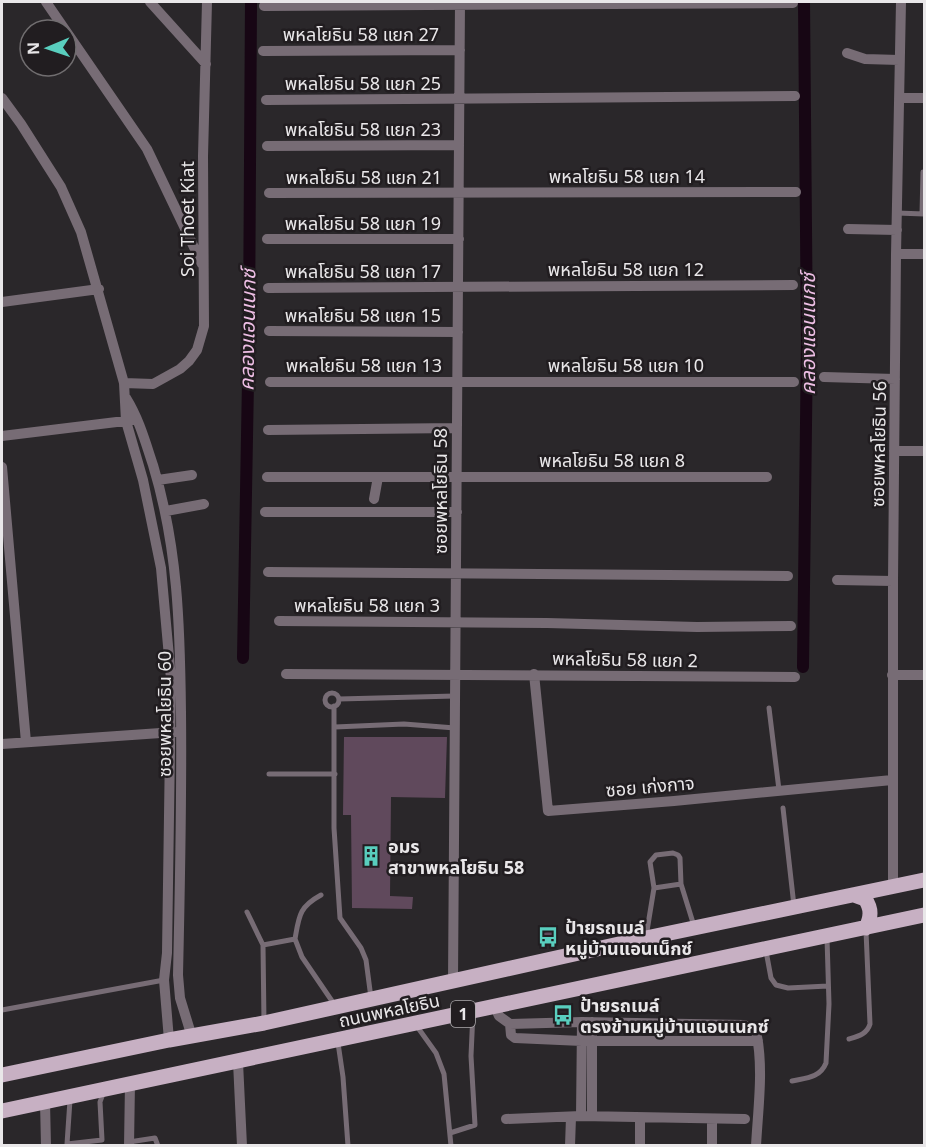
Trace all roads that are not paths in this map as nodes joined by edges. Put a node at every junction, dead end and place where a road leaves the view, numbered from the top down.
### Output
1 (46, 2) edge
2 (150, 2) edge
3 (207, 2) edge
4 (901, 2) edge
5 (460, 3) edge
6 (793, 3) dead end
7 (264, 6) dead end
8 (460, 50) junction
9 (263, 51) dead end
10 (847, 54) dead end
11 (899, 60) junction
12 (206, 64) junction
13 (795, 96) dead end
14 (2, 98) edge
15 (898, 98) junction
16 (924, 98) edge
17 (460, 99) junction
18 (266, 100) dead end
19 (459, 145) junction
20 (267, 146) dead end
21 (923, 172) edge
22 (796, 192) dead end
23 (269, 193) dead end
24 (459, 193) junction
25 (897, 213) junction
26 (923, 214) edge
27 (848, 229) dead end
28 (897, 230) junction
29 (267, 239) dead end
30 (459, 239) junction
31 (896, 254) junction
32 (924, 254) edge
33 (203, 267) junction
34 (793, 285) dead end
35 (458, 286) junction
36 (268, 288) dead end
37 (99, 289) junction
38 (2, 302) edge
39 (269, 332) dead end
40 (458, 332) junction
41 (824, 377) dead end
42 (895, 379) junction
43 (270, 382) dead end
44 (458, 382) junction
45 (794, 382) dead end
46 (124, 383) junction
47 (126, 397) junction
48 (139, 418) junction
49 (126, 421) junction
50 (457, 428) junction
51 (268, 430) dead end
52 (2, 435) edge
53 (894, 451) junction
54 (924, 451) edge
55 (2, 466) edge
56 (192, 475) dead end
57 (267, 477) dead end
58 (378, 477) junction
59 (457, 477) junction
60 (767, 477) dead end
61 (158, 480) junction
62 (374, 499) dead end
63 (204, 504) dead end
64 (166, 511) junction
65 (265, 512) dead end
66 (457, 512) junction
67 (268, 573) dead end
68 (456, 574) junction
69 (788, 576) dead end
70 (837, 580) dead end
71 (893, 582) junction
72 (279, 621) dead end
73 (456, 622) junction
74 (791, 626) dead end
75 (286, 674) dead end
76 (456, 674) junction
77 (534, 675) junction
78 (892, 675) junction
79 (924, 675) edge
80 (795, 677) dead end
81 (455, 696) junction
82 (339, 699) junction
83 (334, 706) junction
84 (769, 708) dead end
85 (335, 727) junction
86 (455, 728) junction
87 (176, 732) junction
88 (26, 742) junction
89 (2, 744) edge
90 (176, 759) junction
91 (269, 774) dead end
92 (336, 774) junction
93 (892, 780) junction
94 (778, 790) junction
95 (783, 808) dead end
96 (924, 880) edge
97 (681, 884) junction
98 (893, 886) junction
99 (654, 888) junction
100 (321, 895) dead end
101 (854, 895) junction
102 (794, 908) junction
103 (247, 912) dead end
104 (924, 915) edge
105 (866, 928) junction
106 (695, 929) junction
107 (827, 937) junction
108 (295, 939) junction
109 (646, 939) junction
110 (262, 945) junction
111 (765, 950) junction
112 (164, 980) junction
113 (453, 981) junction
114 (828, 986) junction
115 (371, 999) junction
116 (336, 1007) junction
117 (495, 1007) junction
118 (2, 1010) edge
119 (473, 1012) junction
120 (587, 1022) junction
121 (264, 1023) junction
122 (415, 1024) junction
123 (510, 1024) junction
124 (192, 1036) junction
125 (169, 1040) junction
126 (338, 1040) junction
127 (849, 1040) dead end
128 (587, 1041) junction
129 (758, 1041) junction
130 (238, 1062) junction
131 (2, 1075) edge
132 (792, 1081) dead end
133 (130, 1083) junction
134 (105, 1089) junction
135 (70, 1097) junction
136 (45, 1102) junction
137 (2, 1111) edge
138 (581, 1116) junction
139 (640, 1118) junction
140 (506, 1119) dead end
141 (712, 1119) junction
142 (745, 1119) dead end
143 (450, 1133) junction
144 (103, 1143) edge
145 (129, 1144) edge
146 (67, 1145) edge
147 (46, 1146) edge
148 (158, 1146) edge
149 (242, 1146) edge
150 (348, 1146) edge
151 (452, 1146) edge
152 (570, 1146) edge
153 (640, 1146) edge
154 (711, 1146) edge
155 (756, 1146) edge

1 - 33 street
2 - 12 street
3 - 12 street, Soi Thoet Kiat
4 - 11 street, ซอยพหลโยธิน 56
5 - 6 street
5 - 7 street
5 - 8 street, ซอยพหลโยธิน 58
8 - 9 street, พหลโยธิน 58 แยก 27
8 - 17 street, ซอยพหลโยธิน 58
10 - 11 street
11 - 15 street, ซอยพหลโยธิน 56
12 - 33 street, Soi Thoet Kiat
13 - 17 street, พหลโยธิน 58 แยก 25
14 - 37 street, ซอยพหลโยธิน 60
15 - 16 street
15 - 25 street, ซอยพหลโยธิน 56
17 - 18 street, พหลโยธิน 58 แยก 25
17 - 19 street, ซอยพหลโยธิน 58
19 - 20 street, พหลโยธิน 58 แยก 23
19 - 24 street, ซอยพหลโยธิน 58
21 - 26 lane
22 - 24 street, พหลโยธิน 58 แยก 14
23 - 24 street, พหลโยธิน 58 แยก 21
24 - 30 street, ซอยพหลโยธิน 58
25 - 26 lane
25 - 28 street, ซอยพหลโยธิน 56
27 - 28 street
28 - 31 street, ซอยพหลโยธิน 56
29 - 30 street, พหลโยธิน 58 แยก 19
30 - 35 street, ซอยพหลโยธิน 58
31 - 32 street
31 - 42 street, ซอยพหลโยธิน 56
33 - 46 street, Soi Thoet Kiat
34 - 35 street, พหลโยธิน 58 แยก 12
35 - 36 street, พหลโยธิน 58 แยก 17
35 - 40 street, ซอยพหลโยธิน 58
37 - 38 street
37 - 46 street, ซอยพหลโยธิน 60
39 - 40 street, พหลโยธิน 58 แยก 15
40 - 44 street, ซอยพหลโยธิน 58
41 - 42 street
42 - 53 street, ซอยพหลโยธิน 56
43 - 44 street, พหลโยธิน 58 แยก 13
44 - 45 street, พหลโยธิน 58 แยก 10
44 - 50 street, ซอยพหลโยธิน 58
46 - 47 street, ซอยพหลโยธิน 60
47 - 48 street, ซอยพหลโยธิน 60
47 - 49 street, ซอยพหลโยธิน 60
48 - 49 street
48 - 61 street, ซอยพหลโยธิน 60
49 - 52 street
49 - 87 street, ซอยพหลโยธิน 60
50 - 51 street
50 - 59 street, ซอยพหลโยธิน 58
53 - 54 street
53 - 71 street, ซอยพหลโยธิน 56
55 - 88 street
56 - 61 street
57 - 58 street, พหลโยธิน 58 แยก 8
58 - 59 street, พหลโยธิน 58 แยก 8
58 - 62 street
59 - 60 street, พหลโยธิน 58 แยก 8
59 - 66 street, ซอยพหลโยธิน 58
61 - 64 street, ซอยพหลโยธิน 60
63 - 64 street
64 - 87 street, ซอยพหลโยธิน 60
65 - 66 street
66 - 68 street, ซอยพหลโยธิน 58
67 - 68 street
68 - 69 street
68 - 73 street, ซอยพหลโยธิน 58
70 - 71 street
71 - 78 street, ซอยพหลโยธิน 56
72 - 73 street, พหลโยธิน 58 แยก 3
73 - 74 street, พหลโยธิน 58 แยก 3
73 - 76 street, ซอยพหลโยธิน 58
75 - 76 street, พหลโยธิน 58 แยก 2
76 - 77 street, พหลโยธิน 58 แยก 2
76 - 81 street, ซอยพหลโยธิน 58
77 - 80 street, พหลโยธิน 58 แยก 2
77 - 94 street, ซอย เก่งกาจ
78 - 79 street
78 - 93 street, ซอยพหลโยธิน 56
81 - 82 lane
81 - 86 street, ซอยพหลโยธิน 58
82 - 83 lane
82 - 83 lane
83 - 85 lane
84 - 94 lane
85 - 86 lane
85 - 92 lane
86 - 113 street, ซอยพหลโยธิน 58
87 - 88 street
87 - 90 street, ซอยพหลโยธิน 60
88 - 89 street
90 - 112 street, ซอยพหลโยธิน 60
90 - 124 street, ซอยพหลโยธิน 60
91 - 92 lane
92 - 115 lane
93 - 94 street, ซอย เก่งกาจ
93 - 98 street, ซอยพหลโยธิน 56
95 - 102 lane
96 - 98 main road, ถนนพหลโยธิน / 1
97 - 99 lane
97 - 99 lane
97 - 106 lane
98 - 101 main road, ถนนพหลโยธิน / 1
99 - 109 lane
100 - 108 lane
101 - 102 main road, ถนนพหลโยธิน / 1
101 - 105 main road
102 - 106 main road, ถนนพหลโยธิน / 1
103 - 110 lane
104 - 105 main road, ถนนพหลโยธิน / 1
105 - 107 main road, ถนนพหลโยธิน / 1
105 - 127 lane
106 - 109 main road, ถนนพหลโยธิน / 1
107 - 111 main road, ถนนพหลโยธิน / 1
107 - 114 lane
108 - 110 lane
108 - 116 lane
109 - 113 main road, ถนนพหลโยธิน / 1
110 - 121 lane
111 - 114 lane
111 - 117 main road, ถนนพหลโยธิน / 1
112 - 118 lane
112 - 125 street, ซอยพหลโยธิน 60
113 - 115 main road, ถนนพหลโยธิน / 1
114 - 132 lane
115 - 116 main road, ถนนพหลโยธิน / 1
116 - 121 main road, ถนนพหลโยธิน / 1
117 - 119 main road, ถนนพหลโยธิน / 1
117 - 123 street
119 - 122 main road, ถนนพหลโยธิน / 1
119 - 143 lane
120 - 123 street
120 - 128 street
120 - 129 street
121 - 124 main road, ถนนพหลโยธิน / 1
122 - 126 main road, ถนนพหลโยธิน / 1
122 - 143 lane
123 - 128 street
124 - 125 main road, ถนนพหลโยธิน / 1
125 - 131 main road, ถนนพหลโยธิน / 1
126 - 130 main road, ถนนพหลโยธิน / 1
126 - 150 lane
128 - 129 street
128 - 138 street
129 - 155 street
130 - 133 main road, ถนนพหลโยธิน / 1
130 - 149 street
133 - 134 main road, ถนนพหลโยธิน / 1
133 - 145 street
134 - 135 main road, ถนนพหลโยธิน / 1
134 - 144 lane
135 - 136 main road, ถนนพหลโยธิน / 1
135 - 146 lane
136 - 137 main road, ถนนพหลโยธิน / 1
136 - 147 street
138 - 139 street
138 - 140 street
138 - 152 street
139 - 141 street
139 - 153 street
141 - 142 street
141 - 154 street
143 - 151 lane
144 - 146 lane
145 - 148 lane

